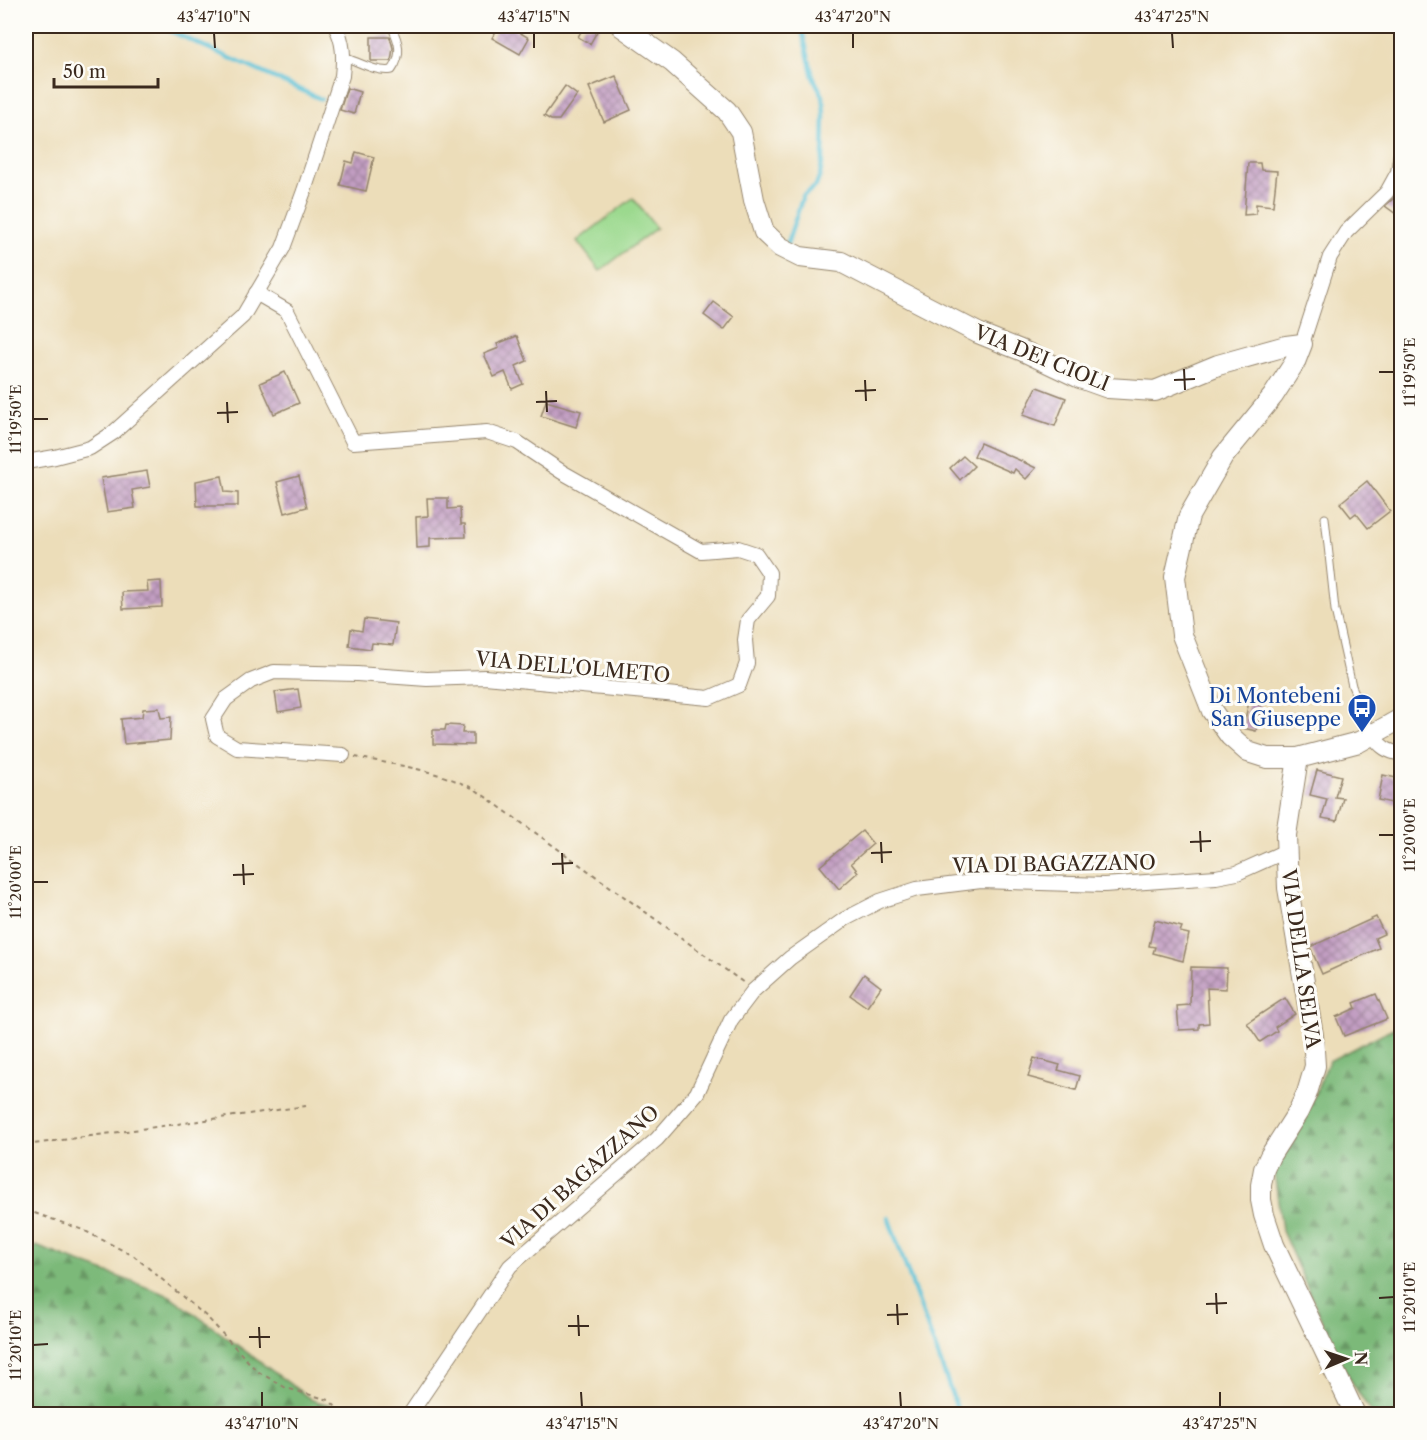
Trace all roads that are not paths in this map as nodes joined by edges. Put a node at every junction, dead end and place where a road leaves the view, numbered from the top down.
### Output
1 (335, 26) edge
2 (391, 26) edge
3 (621, 26) edge
4 (344, 57) junction
5 (1401, 147) edge
6 (256, 293) junction
7 (1302, 344) junction
8 (26, 462) edge
9 (1325, 519) dead end
10 (1401, 718) edge
11 (1373, 735) junction
12 (1401, 754) edge
13 (344, 755) road end
14 (1298, 758) junction
15 (1286, 851) junction
16 (410, 1414) edge
17 (1355, 1414) edge

1 - 4 street
2 - 4 lane
3 - 7 street, VIA DEI CIOLI
4 - 6 street
5 - 7 street
6 - 8 street
6 - 13 street, VIA DELL'OLMETO
7 - 14 street
9 - 11 lane
10 - 11 street
11 - 12 street
11 - 14 street
14 - 15 street, VIA DELLA SELVA
15 - 16 street, VIA DI BAGAZZANO
15 - 17 street, VIA DELLA SELVA

